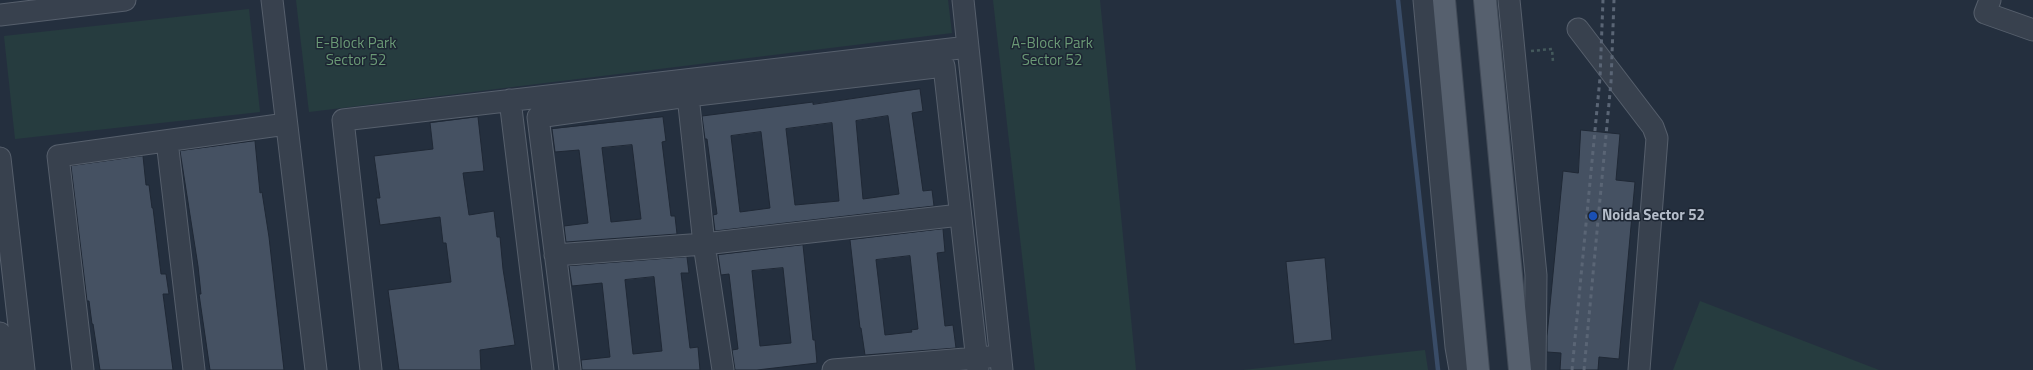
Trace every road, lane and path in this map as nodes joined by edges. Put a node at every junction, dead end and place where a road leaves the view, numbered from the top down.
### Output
1 (125, 0) edge
2 (272, 0) edge
3 (963, 0) edge
4 (1424, 0) edge
5 (1444, 0) edge
6 (1486, 0) edge
7 (1510, 0) edge
8 (1990, 0) edge
9 (0, 15) edge
10 (1578, 29) dead end
11 (2033, 30) edge
12 (968, 47) junction
13 (1514, 53) junction
14 (1553, 62) dead end
15 (688, 96) junction
16 (510, 100) junction
17 (286, 124) junction
18 (167, 141) junction
19 (0, 158) edge
20 (960, 215) junction
21 (704, 244) junction
22 (5, 254) edge
23 (555, 255) junction
24 (0, 334) edge
25 (1002, 363) edge
26 (977, 364) edge
27 (4, 370) edge
28 (24, 370) edge
29 (83, 370) edge
30 (194, 370) edge
31 (316, 370) edge
32 (371, 370) edge
33 (543, 370) edge
34 (570, 370) edge
35 (723, 370) edge
36 (833, 370) edge
37 (1460, 370) edge
38 (1478, 370) edge
39 (1520, 370) edge
40 (1535, 370) edge
41 (1640, 370) edge

1 - 9 street
2 - 17 street
3 - 12 street
4 - 37 street
5 - 38 main road
6 - 39 main road
7 - 13 street
8 - 11 street
10 - 41 street
12 - 16 street
12 - 25 street
13 - 14 path
13 - 40 street
15 - 20 street
15 - 21 street
15 - 23 street
16 - 32 street
16 - 33 street
17 - 18 street
17 - 31 street
18 - 29 street
18 - 30 street
19 - 22 street
20 - 21 street
20 - 26 street
21 - 23 street
21 - 35 street
22 - 28 street
23 - 34 street
24 - 27 street
25 - 26 street
26 - 36 street

